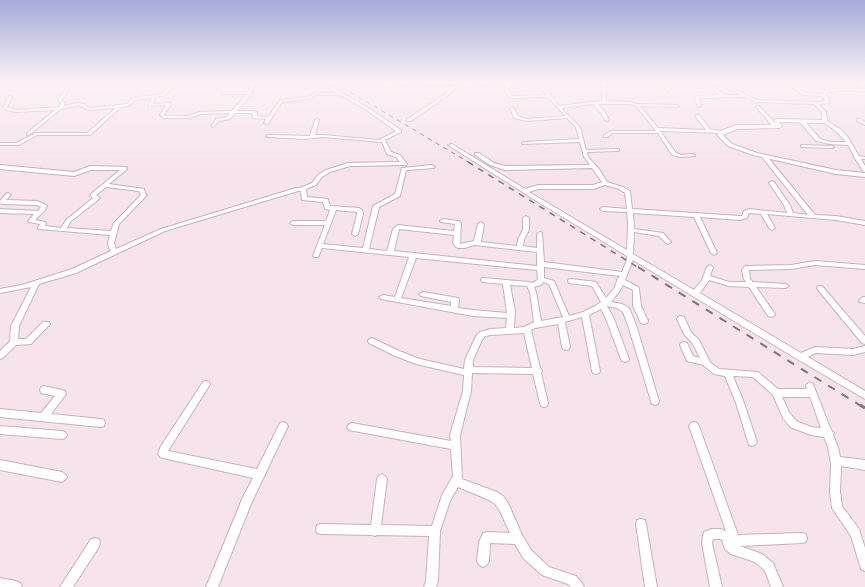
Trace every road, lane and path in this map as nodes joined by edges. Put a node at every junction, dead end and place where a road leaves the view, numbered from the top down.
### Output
1 (13, 110) edge
2 (25, 110) edge
3 (56, 110) edge
4 (115, 110) edge
5 (166, 110) edge
6 (273, 110) edge
7 (370, 110) edge
8 (423, 110) edge
9 (513, 110) edge
10 (561, 110) edge
11 (601, 110) edge
12 (642, 110) edge
13 (761, 110) edge
14 (823, 110) edge
15 (233, 112) junction
16 (697, 116) dead end
17 (188, 117) junction
18 (568, 117) junction
19 (268, 118) junction
20 (317, 120) dead end
21 (409, 120) dead end
22 (607, 120) dead end
23 (859, 120) dead end
24 (802, 121) junction
25 (179, 122) dead end
26 (825, 122) junction
27 (266, 123) dead end
28 (865, 124) edge
29 (213, 126) dead end
30 (775, 126) junction
31 (658, 130) junction
32 (709, 131) junction
33 (722, 132) junction
34 (34, 134) junction
35 (268, 136) dead end
36 (606, 136) dead end
37 (312, 137) junction
38 (582, 140) junction
39 (384, 141) junction
40 (524, 143) dead end
41 (834, 143) junction
42 (849, 144) junction
43 (2, 145) edge
44 (450, 145) dead end
45 (803, 146) dead end
46 (0, 148) edge
47 (617, 150) dead end
48 (585, 151) junction
49 (477, 154) dead end
50 (693, 155) dead end
51 (764, 156) junction
52 (856, 157) junction
53 (865, 158) edge
54 (405, 165) junction
55 (432, 166) dead end
56 (593, 166) junction
57 (0, 168) edge
58 (865, 170) edge
59 (865, 175) edge
60 (605, 183) junction
61 (772, 183) dead end
62 (104, 186) junction
63 (302, 189) junction
64 (525, 191) junction
65 (8, 195) dead end
66 (334, 208) junction
67 (602, 209) dead end
68 (0, 211) edge
69 (630, 211) junction
70 (763, 212) junction
71 (39, 213) junction
72 (696, 215) junction
73 (791, 215) junction
74 (813, 217) junction
75 (526, 218) dead end
76 (442, 221) dead end
77 (293, 223) dead end
78 (328, 223) junction
79 (865, 223) edge
80 (481, 224) dead end
81 (772, 228) dead end
82 (63, 230) junction
83 (631, 230) junction
84 (113, 233) junction
85 (457, 233) junction
86 (355, 234) dead end
87 (540, 234) dead end
88 (668, 242) dead end
89 (477, 244) junction
90 (320, 246) junction
91 (520, 248) junction
92 (366, 250) junction
93 (540, 250) junction
94 (115, 252) junction
95 (390, 253) junction
96 (714, 253) dead end
97 (630, 255) junction
98 (316, 256) dead end
99 (413, 256) junction
100 (540, 266) junction
101 (710, 267) dead end
102 (865, 267) edge
103 (622, 277) junction
104 (706, 277) junction
105 (540, 279) junction
106 (484, 280) dead end
107 (571, 281) dead end
108 (506, 282) junction
109 (36, 283) junction
110 (752, 285) junction
111 (531, 286) junction
112 (786, 286) dead end
113 (820, 288) dead end
114 (0, 291) edge
115 (423, 294) dead end
116 (695, 294) junction
117 (383, 297) dead end
118 (398, 300) junction
119 (604, 304) junction
120 (454, 310) junction
121 (585, 314) junction
122 (771, 314) dead end
123 (511, 316) junction
124 (681, 319) dead end
125 (564, 320) junction
126 (644, 321) dead end
127 (46, 324) dead end
128 (538, 324) junction
129 (527, 328) junction
130 (510, 330) junction
131 (862, 334) edge
132 (372, 341) dead end
133 (865, 341) edge
134 (14, 342) junction
135 (684, 345) dead end
136 (566, 347) dead end
137 (865, 349) edge
138 (0, 356) edge
139 (800, 357) junction
140 (625, 359) dead end
141 (707, 363) junction
142 (468, 371) junction
143 (538, 371) junction
144 (596, 372) dead end
145 (728, 373) junction
146 (206, 384) dead end
147 (44, 390) dead end
148 (776, 393) junction
149 (865, 396) edge
150 (655, 401) dead end
151 (544, 403) dead end
152 (0, 413) edge
153 (44, 416) junction
154 (101, 423) dead end
155 (283, 426) dead end
156 (694, 426) dead end
157 (352, 427) dead end
158 (0, 430) edge
159 (829, 434) junction
160 (62, 435) dead end
161 (752, 442) dead end
162 (456, 446) junction
163 (836, 462) junction
164 (0, 465) edge
165 (865, 465) edge
166 (258, 474) junction
167 (62, 477) dead end
168 (382, 479) dead end
169 (456, 481) junction
170 (641, 524) dead end
171 (321, 530) dead end
172 (375, 531) junction
173 (435, 531) junction
174 (802, 538) dead end
175 (518, 539) junction
176 (731, 539) junction
177 (95, 543) dead end
178 (483, 561) dead end
179 (865, 565) edge
180 (0, 584) edge
181 (16, 587) edge
182 (66, 587) edge
183 (212, 587) edge
184 (430, 587) edge
185 (578, 587) edge
186 (651, 587) edge
187 (716, 587) edge
188 (777, 587) edge

1 - 2 street
3 - 34 street
4 - 34 street
5 - 17 street
6 - 19 street
7 - 39 street
8 - 21 street
9 - 18 street
10 - 18 street
11 - 22 street
12 - 31 street
13 - 30 street
14 - 26 street
15 - 17 street
15 - 19 street
15 - 29 street
16 - 32 street
17 - 25 street
18 - 38 street
19 - 27 street
20 - 37 street
23 - 28 street
24 - 26 street
24 - 30 street
24 - 41 street
26 - 42 street
30 - 33 street
31 - 32 street
31 - 36 street
31 - 50 street
32 - 33 street
33 - 51 street
34 - 43 street
35 - 37 street
37 - 39 street
38 - 40 street
38 - 48 street
39 - 54 street
41 - 42 street
41 - 45 street
42 - 52 street
43 - 46 street
44 - 64 street
47 - 48 street
48 - 56 street
49 - 56 street
51 - 59 street
51 - 74 street
52 - 53 street
52 - 58 street
54 - 55 street
54 - 63 street
54 - 92 street
56 - 60 street
57 - 62 street
60 - 64 street
60 - 69 street
61 - 73 street
62 - 82 street
62 - 84 street
63 - 66 street
63 - 94 street
64 - 97 street
65 - 71 street
66 - 78 street
66 - 86 street
67 - 69 street
68 - 71 street
69 - 72 street
69 - 83 street
70 - 72 street
70 - 73 street
70 - 81 street
71 - 82 street
72 - 96 street
73 - 74 street
74 - 79 street
75 - 91 street
76 - 85 street
77 - 78 street
78 - 90 street
80 - 89 street
82 - 84 street
83 - 88 street
83 - 97 street
84 - 94 street
85 - 89 street
85 - 95 street
87 - 93 street
89 - 91 street
90 - 92 street
90 - 98 street
91 - 93 street
92 - 95 street
93 - 100 street
94 - 109 street
95 - 99 street
97 - 103 street
97 - 116 street
99 - 100 street
99 - 118 street
100 - 103 street
100 - 105 street
101 - 104 street
102 - 110 street
103 - 119 street
103 - 126 street
104 - 110 street
104 - 116 street
105 - 111 street
105 - 125 street
106 - 108 street
107 - 119 street
108 - 111 street
108 - 123 street
109 - 114 street
109 - 134 street
110 - 112 street
110 - 122 street
111 - 128 street
113 - 131 street
115 - 120 street
116 - 139 street
117 - 118 street
118 - 120 street
119 - 121 street
119 - 140 street
119 - 150 street
120 - 123 street
121 - 125 street
121 - 144 street
123 - 130 street
124 - 141 street
125 - 128 street
125 - 136 street
127 - 134 street
128 - 129 street
129 - 130 street
129 - 143 street
130 - 142 street
131 - 133 street
132 - 142 street
134 - 138 street
135 - 141 street
137 - 139 street
139 - 149 street
141 - 145 street
142 - 143 street
142 - 162 street
143 - 151 street
145 - 148 street
145 - 161 street
146 - 166 street
147 - 153 street
148 - 159 street
148 - 159 street
152 - 153 street
153 - 154 street
155 - 166 street
156 - 176 street
157 - 162 street
158 - 160 street
159 - 163 street
162 - 169 street
163 - 165 street
163 - 179 street
164 - 167 street
166 - 183 street
168 - 172 street
169 - 173 street
169 - 175 street
170 - 186 street
171 - 172 street
172 - 173 street
173 - 184 street
174 - 176 street
175 - 178 street
175 - 185 street
176 - 187 street
176 - 188 street
177 - 182 street
180 - 181 street

